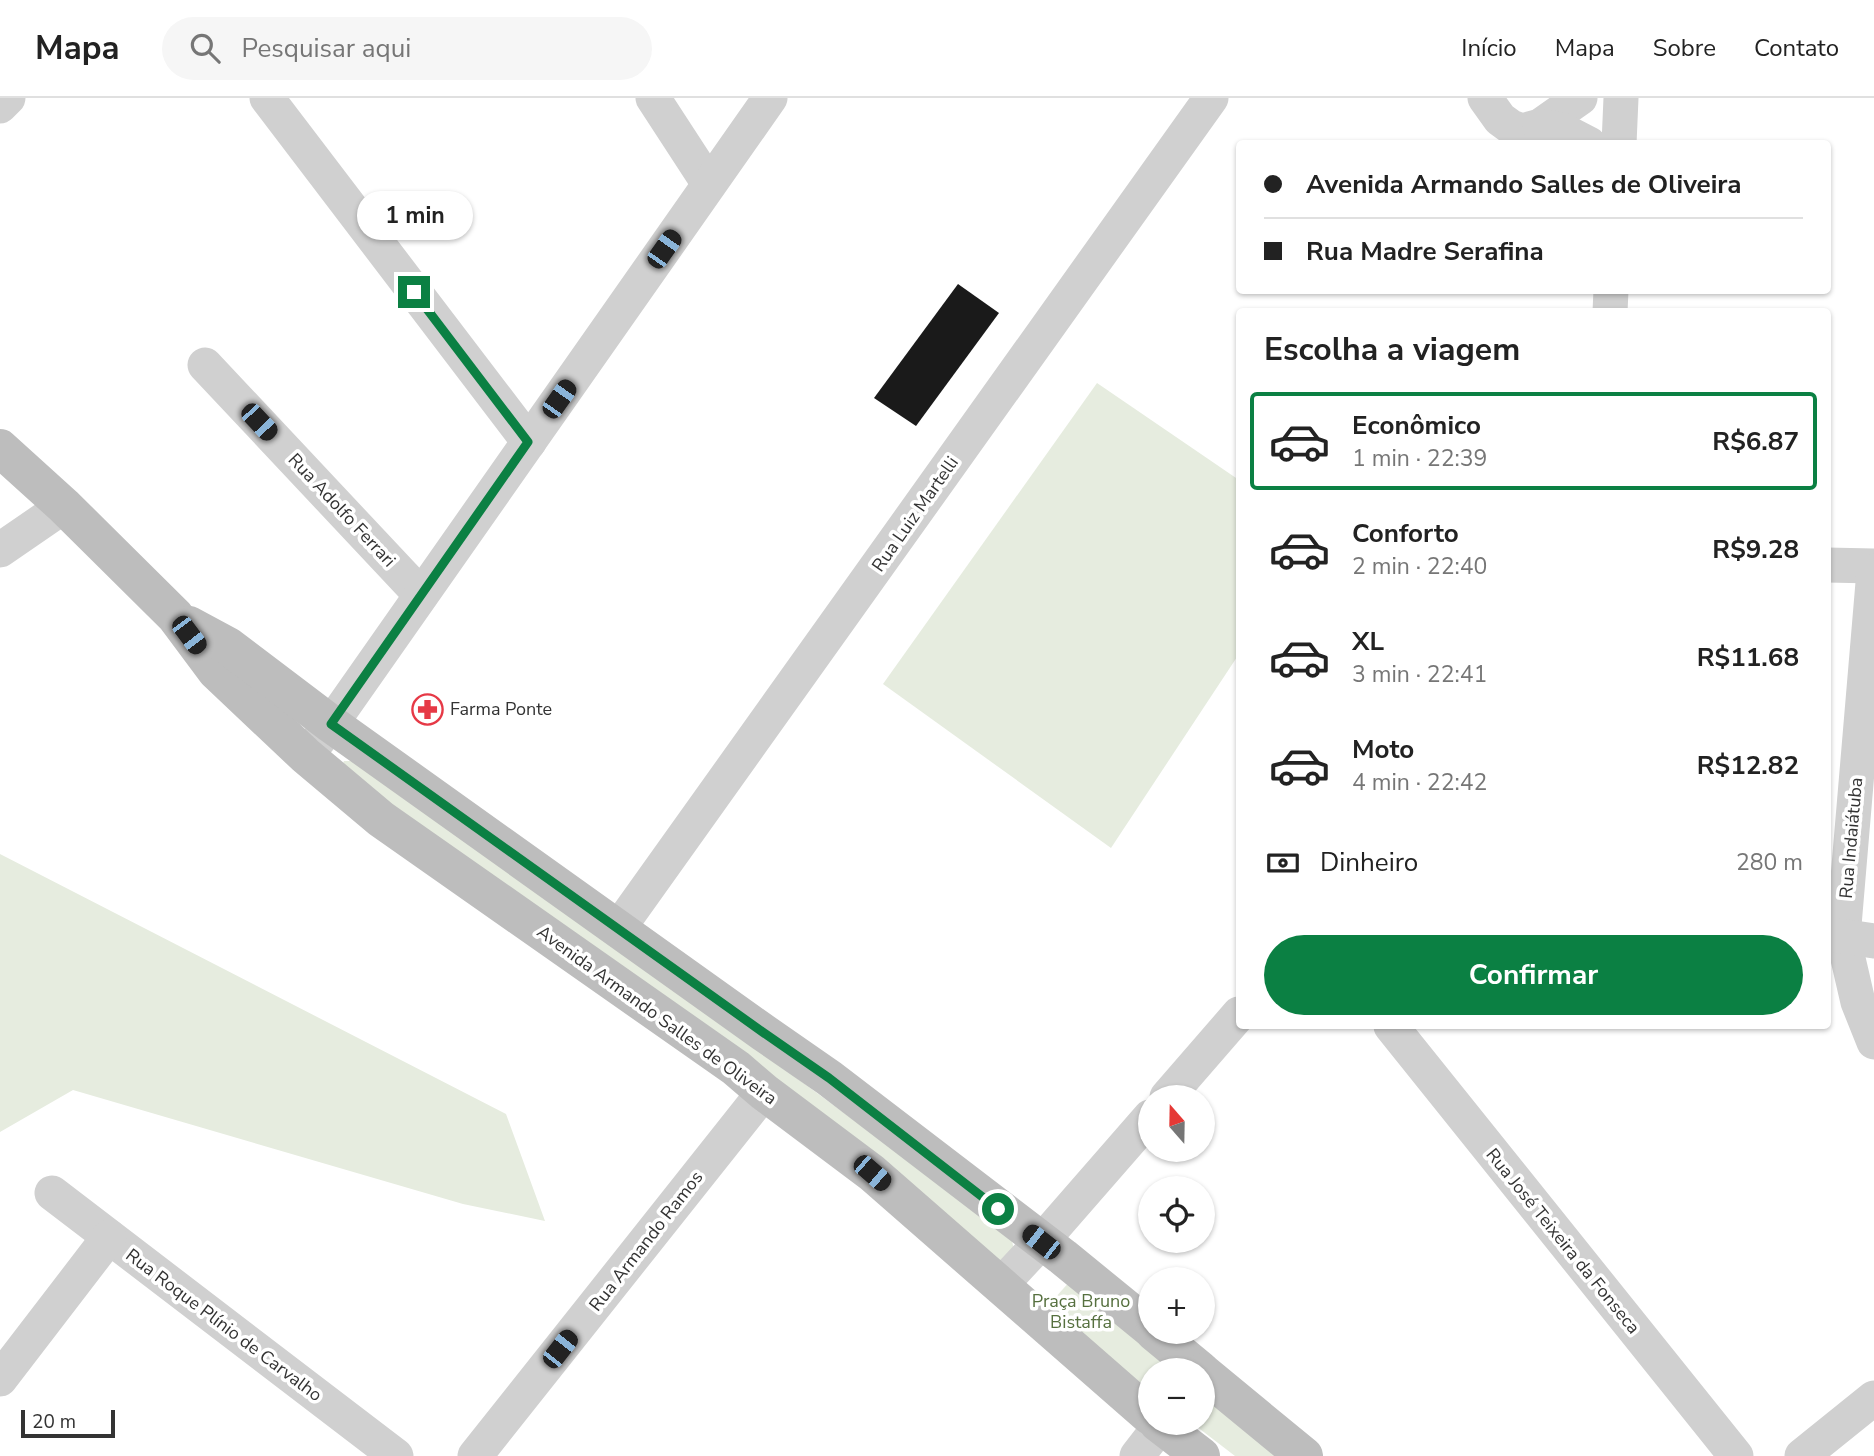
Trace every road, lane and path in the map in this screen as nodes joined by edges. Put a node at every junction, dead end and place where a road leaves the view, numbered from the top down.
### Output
1 (8, 98) edge
2 (267, 98) edge
3 (653, 98) edge
4 (770, 98) edge
5 (1211, 98) edge
6 (1485, 98) edge
7 (1580, 98) edge
8 (1621, 98) edge
9 (0, 106) edge
10 (1531, 128) junction
11 (1581, 140) edge
12 (1619, 140) edge
13 (709, 184) junction
14 (205, 365) dead end
15 (528, 442) junction
16 (0, 448) edge
17 (64, 506) junction
18 (0, 550) edge
19 (1831, 565) edge
20 (1874, 569) edge
21 (421, 594) junction
22 (175, 617) junction
23 (331, 724) junction
24 (306, 756) junction
25 (618, 929) junction
26 (1848, 937) edge
27 (1236, 1017) edge
28 (1393, 1029) edge
29 (1874, 1042) edge
30 (1177, 1085) edge
31 (764, 1092) junction
32 (1138, 1131) edge
33 (52, 1193) dead end
34 (109, 1237) junction
35 (1041, 1242) junction
36 (1000, 1286) junction
37 (1138, 1319) edge
38 (1169, 1344) edge
39 (1185, 1358) edge
40 (0, 1379) edge
41 (1215, 1383) edge
42 (1874, 1398) edge
43 (1138, 1405) edge
44 (1148, 1435) edge
45 (1174, 1435) edge
46 (396, 1456) edge
47 (475, 1456) edge
48 (1137, 1456) edge
49 (1201, 1456) edge
50 (1304, 1456) edge
51 (1736, 1456) edge
52 (1802, 1456) edge

1 - 9 street
2 - 15 street
3 - 13 street
4 - 13 street
5 - 25 street, Rua Luiz Martelli
6 - 10 street
7 - 10 street
8 - 12 street
10 - 11 street
13 - 15 street
14 - 21 street, Rua Adolfo Ferrari
15 - 21 street
16 - 17 main road, Avenida Armando Salles de Oliveira
17 - 18 street
17 - 22 main road, Avenida Armando Salles de Oliveira
19 - 20 street
20 - 26 street, Rua Indaiátuba
21 - 23 street
22 - 23 main road, Avenida Armando Salles de Oliveira
22 - 24 main road, Avenida Armando Salles de Oliveira
23 - 24 street
23 - 25 main road, Avenida Armando Salles de Oliveira
24 - 31 main road, Avenida Armando Salles de Oliveira
25 - 35 main road, Avenida Armando Salles de Oliveira
26 - 29 street, Rua Indaiátuba
27 - 30 street
28 - 51 street, Rua José Teixeira da Fonseca
31 - 36 main road, Avenida Armando Salles de Oliveira
31 - 47 street, Rua Armando Ramos
32 - 35 street
33 - 34 street, Rua Roque Plínio de Carvalho
34 - 40 street
34 - 46 street, Rua Roque Plínio de Carvalho
35 - 36 street
35 - 37 main road, Avenida Armando Salles de Oliveira
36 - 43 main road, Avenida Armando Salles de Oliveira
38 - 39 main road, Avenida Armando Salles de Oliveira
41 - 50 main road, Avenida Armando Salles de Oliveira
42 - 52 street
44 - 48 street
45 - 49 main road, Avenida Armando Salles de Oliveira

